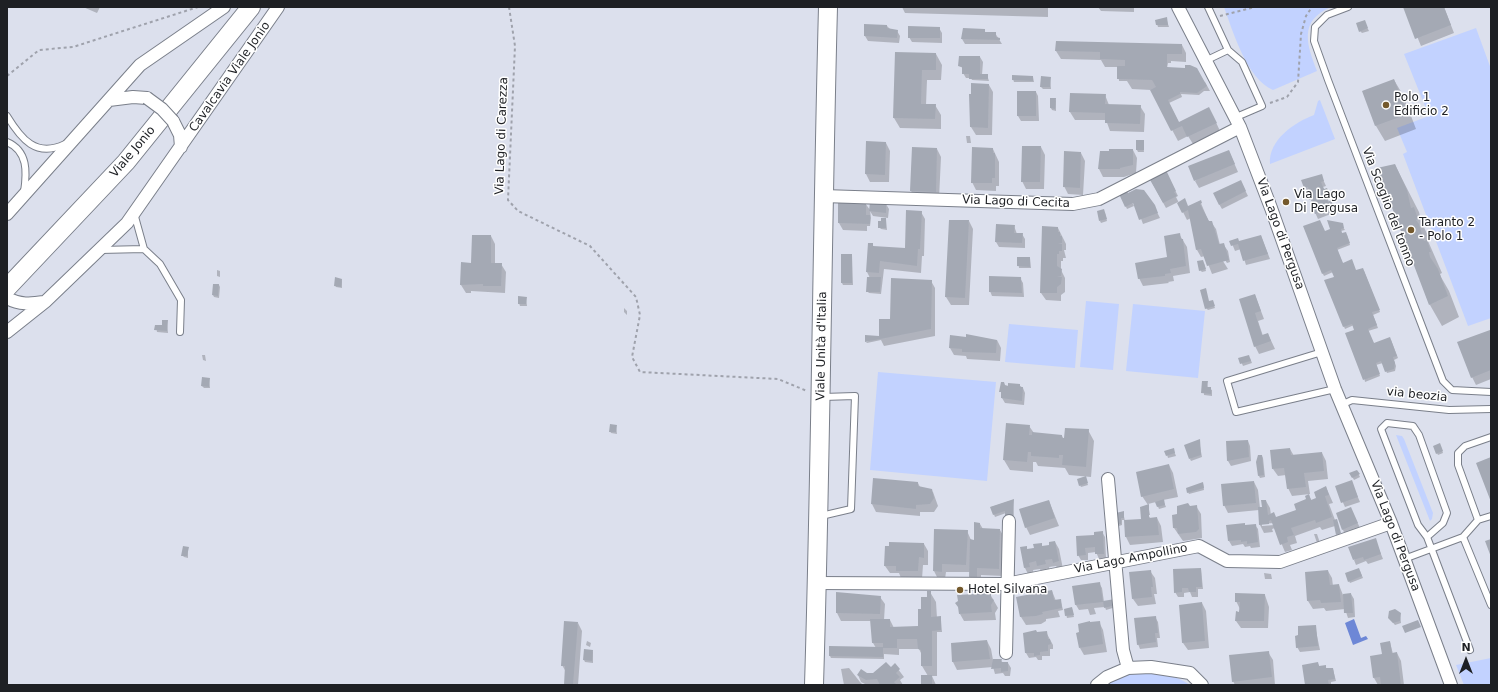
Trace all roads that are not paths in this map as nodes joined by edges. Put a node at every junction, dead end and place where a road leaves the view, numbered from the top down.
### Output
1 (224, 7) edge
2 (251, 7) edge
3 (278, 7) edge
4 (828, 7) edge
5 (1178, 7) edge
6 (1208, 7) edge
7 (1348, 7) edge
8 (1228, 50) junction
9 (1205, 61) junction
10 (109, 100) junction
11 (7, 116) edge
12 (1237, 123) junction
13 (72, 141) junction
14 (7, 142) edge
15 (181, 147) junction
16 (23, 196) junction
17 (823, 196) junction
18 (134, 213) junction
19 (7, 214) edge
20 (144, 249) junction
21 (100, 250) junction
22 (10, 296) edge
23 (46, 301) junction
24 (7, 332) edge
25 (180, 332) dead end
26 (1322, 352) junction
27 (1335, 389) junction
28 (1491, 392) edge
29 (821, 397) junction
30 (1341, 405) junction
31 (1491, 409) edge
32 (1491, 437) edge
33 (1108, 479) dead end
34 (1491, 516) edge
35 (819, 517) junction
36 (1478, 520) junction
37 (1009, 521) dead end
38 (1391, 523) junction
39 (1427, 537) junction
40 (1463, 537) junction
41 (1432, 549) junction
42 (1404, 559) junction
43 (1115, 563) junction
44 (817, 583) junction
45 (1006, 584) junction
46 (1491, 605) edge
47 (1470, 650) dead end
48 (1006, 652) dead end
49 (1128, 668) junction
50 (814, 685) edge
51 (1096, 685) edge
52 (1202, 685) edge
53 (1451, 685) edge

1 - 10 street
2 - 22 main road, Viale Jonio
3 - 15 street, Cavalcavia Viale Jonio
4 - 17 main road, Viale Unità d'Italia
5 - 9 street, Via Lago di Pergusa
6 - 8 lane
7 - 28 lane, Via Scoglio del tonno
8 - 9 lane
8 - 12 lane
9 - 12 street, Via Lago di Pergusa
10 - 13 street
10 - 15 street, Cavalcavia Viale Jonio, bridge
11 - 13 lane
12 - 17 street, Via Lago di Cecita
12 - 26 street, Via Lago di Pergusa
13 - 16 street
14 - 16 lane
15 - 18 street, Cavalcavia Viale Jonio
16 - 19 street
17 - 29 main road, Viale Unità d'Italia
18 - 20 lane
18 - 21 street, Cavalcavia Viale Jonio
20 - 21 lane
20 - 25 lane
21 - 23 street, Cavalcavia Viale Jonio
22 - 23 street
23 - 24 street, Cavalcavia Viale Jonio
26 - 27 street, Via Lago di Pergusa
26 - 27 lane
27 - 30 street, Via Lago di Pergusa
29 - 35 main road, Viale Unità d'Italia
29 - 35 lane
30 - 31 lane, via beozia
30 - 38 street, Via Lago di Pergusa
32 - 36 lane
33 - 43 street
34 - 36 lane
35 - 44 main road, Viale Unità d'Italia
36 - 40 lane
37 - 45 street
38 - 42 street, Via Lago di Pergusa
38 - 43 street, Via Lago Ampollino
39 - 39 lane, Via Lago di Pergusa
39 - 41 lane, Via Lago di Pergusa
40 - 41 lane
40 - 46 lane
41 - 42 lane
41 - 47 lane, Via Lago di Pergusa
42 - 53 street, Via Lago di Pergusa
43 - 45 street, Via Lago Ampollino
43 - 49 street
44 - 45 street, Via Lago Ampollino
44 - 50 main road, Viale Unità d'Italia
45 - 48 street
49 - 51 street
49 - 52 street

